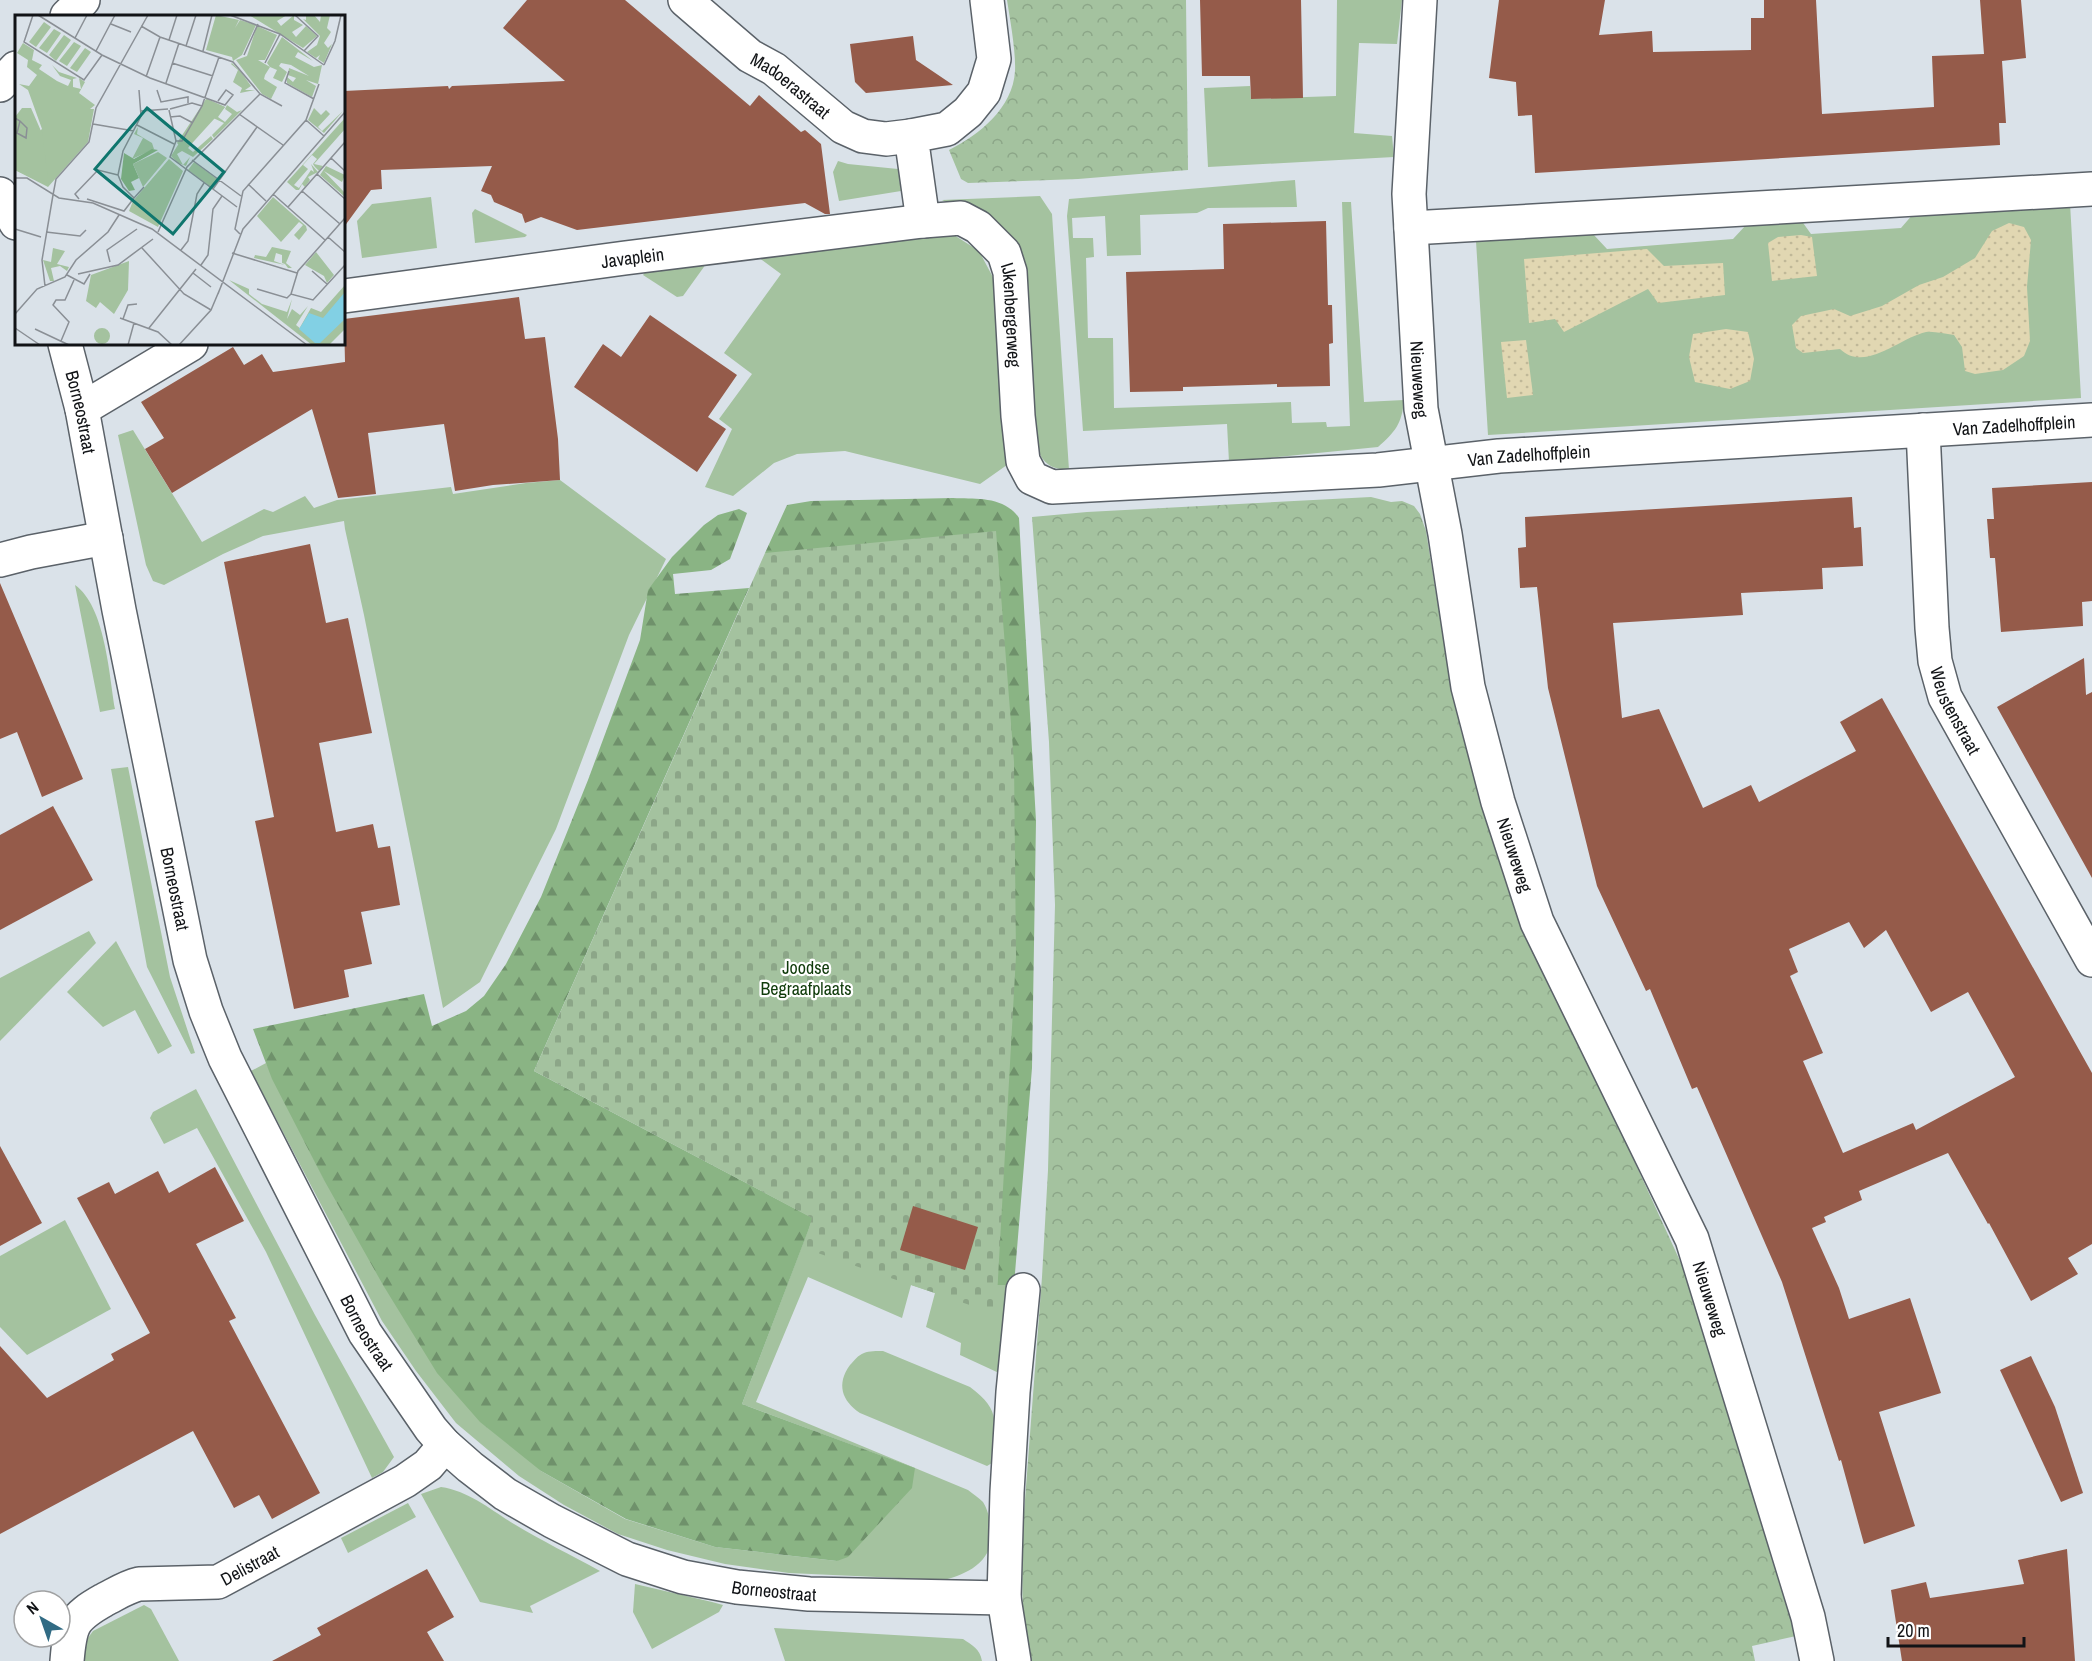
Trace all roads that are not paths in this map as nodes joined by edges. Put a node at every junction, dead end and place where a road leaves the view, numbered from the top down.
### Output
1 (83, 0) edge
2 (685, 0) edge
3 (987, 0) edge
4 (1420, 0) edge
5 (68, 15) edge
6 (15, 69) edge
7 (0, 85) edge
8 (911, 136) junction
9 (2092, 189) edge
10 (0, 194) edge
11 (15, 221) edge
12 (923, 221) junction
13 (1411, 228) junction
14 (345, 296) edge
15 (65, 345) edge
16 (189, 345) edge
17 (82, 409) junction
18 (1018, 416) joint
19 (2092, 420) edge
20 (1923, 430) junction
21 (1431, 463) junction
22 (106, 538) junction
23 (0, 560) edge
24 (2092, 960) edge
25 (1023, 1290) dead end
26 (445, 1445) junction
27 (1004, 1598) junction
28 (67, 1661) edge
29 (1014, 1661) edge
30 (1816, 1661) edge

1 - 5 street
2 - 8 street, Madoerastraat
3 - 8 street
4 - 13 street, Nieuweweg
6 - 7 street
8 - 12 street
9 - 13 street
10 - 11 street
12 - 14 street, Javaplein
12 - 18 street, IJkenbergerweg
13 - 21 street, Nieuweweg
15 - 17 street, Borneostraat
16 - 17 street
17 - 22 street, Borneostraat
18 - 21 street, Van Zadelhoffplein
19 - 20 street, Van Zadelhoffplein
20 - 21 street, Van Zadelhoffplein
20 - 24 street, Weustenstraat
21 - 30 street, Nieuweweg
22 - 23 street
22 - 26 street, Borneostraat
25 - 27 street
26 - 27 street, Borneostraat
26 - 28 street, Delistraat
27 - 29 street

